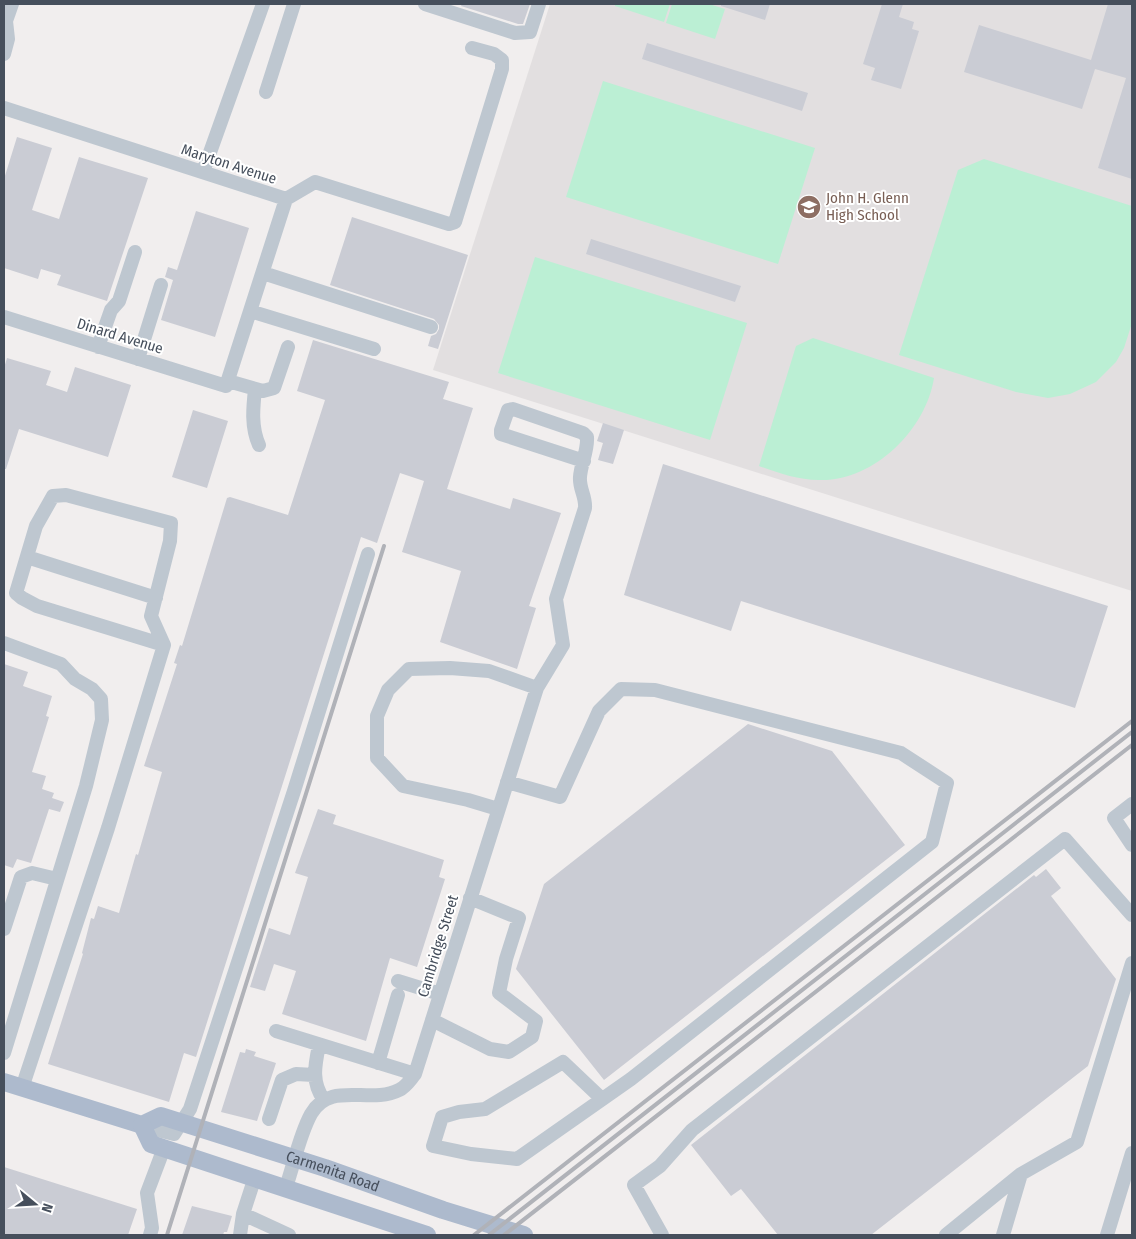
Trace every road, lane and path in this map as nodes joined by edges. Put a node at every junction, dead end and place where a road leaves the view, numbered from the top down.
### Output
1 (12, 4) edge
2 (263, 4) edge
3 (294, 4) edge
4 (425, 4) edge
5 (539, 4) edge
6 (472, 48) dead end
7 (4, 54) edge
8 (266, 92) dead end
9 (4, 108) edge
10 (203, 172) junction
11 (286, 199) junction
12 (135, 252) dead end
13 (262, 272) junction
14 (161, 285) dead end
15 (250, 311) junction
16 (4, 316) edge
17 (431, 327) dead end
18 (98, 346) junction
19 (288, 347) dead end
20 (374, 349) dead end
21 (138, 359) junction
22 (227, 383) junction
23 (255, 389) junction
24 (259, 445) dead end
25 (584, 461) junction
26 (368, 554) dead end
27 (27, 557) junction
28 (156, 598) junction
29 (4, 643) edge
30 (164, 645) junction
31 (537, 688) junction
32 (507, 782) junction
33 (1132, 804) edge
34 (498, 809) junction
35 (1132, 844) edge
36 (57, 879) junction
37 (470, 898) junction
38 (1132, 915) edge
39 (4, 929) edge
40 (1132, 963) edge
41 (440, 994) junction
42 (9, 1019) edge
43 (432, 1020) junction
44 (276, 1031) dead end
45 (319, 1045) junction
46 (4, 1053) edge
47 (378, 1063) junction
48 (415, 1074) junction
49 (314, 1075) junction
50 (4, 1082) edge
51 (22, 1088) junction
52 (602, 1099) junction
53 (324, 1100) junction
54 (269, 1119) dead end
55 (180, 1123) junction
56 (143, 1128) junction
57 (164, 1148) junction
58 (1132, 1153) edge
59 (296, 1158) junction
60 (1021, 1174) junction
61 (255, 1177) junction
62 (286, 1187) junction
63 (243, 1214) junction
64 (150, 1235) edge
65 (240, 1235) edge
66 (289, 1235) edge
67 (427, 1235) edge
68 (524, 1235) edge
69 (662, 1235) edge
70 (946, 1235) edge
71 (1003, 1235) edge
72 (1107, 1235) edge

1 - 7 street
2 - 10 street
3 - 8 street
4 - 5 street
6 - 11 street
9 - 10 street, Maryton Avenue
10 - 11 street, Maryton Avenue
11 - 13 street, Maryton Avenue
12 - 18 street
13 - 15 street, Maryton Avenue
13 - 17 street
14 - 21 street
15 - 20 street
15 - 22 street, Maryton Avenue
16 - 18 street, Dinard Avenue
18 - 21 street, Dinard Avenue
19 - 23 street
21 - 22 street, Dinard Avenue
22 - 23 street, Dinard Avenue
23 - 24 street
25 - 25 street
25 - 31 street, Cambridge Street
26 - 55 street
27 - 28 street
27 - 28 street
27 - 30 street
28 - 30 street
29 - 36 street
30 - 51 street
31 - 32 street, Cambridge Street
31 - 34 street
32 - 34 street, Cambridge Street
32 - 52 street
33 - 35 street
34 - 37 street, Cambridge Street
36 - 39 street
36 - 42 street
37 - 41 street, Cambridge Street
37 - 43 street
38 - 69 street
40 - 60 street
41 - 43 street, Cambridge Street
41 - 47 street
42 - 46 street
43 - 48 street, Cambridge Street
44 - 45 street
45 - 47 street
45 - 49 street
47 - 48 street
48 - 53 street, Cambridge Street
49 - 53 street
49 - 54 street
50 - 51 main road, Carmenita Road
51 - 56 main road, Carmenita Road
52 - 52 street
53 - 59 street
55 - 56 main road, Carmenita Road
55 - 59 main road, Carmenita Road
56 - 57 main road, Carmenita Road
57 - 61 main road, Carmenita Road
57 - 64 street
58 - 72 street
59 - 62 street
59 - 68 main road, Carmenita Road
60 - 70 street
60 - 71 street
61 - 62 main road, Carmenita Road
61 - 63 street
62 - 67 main road, Carmenita Road
63 - 65 street
63 - 66 street

